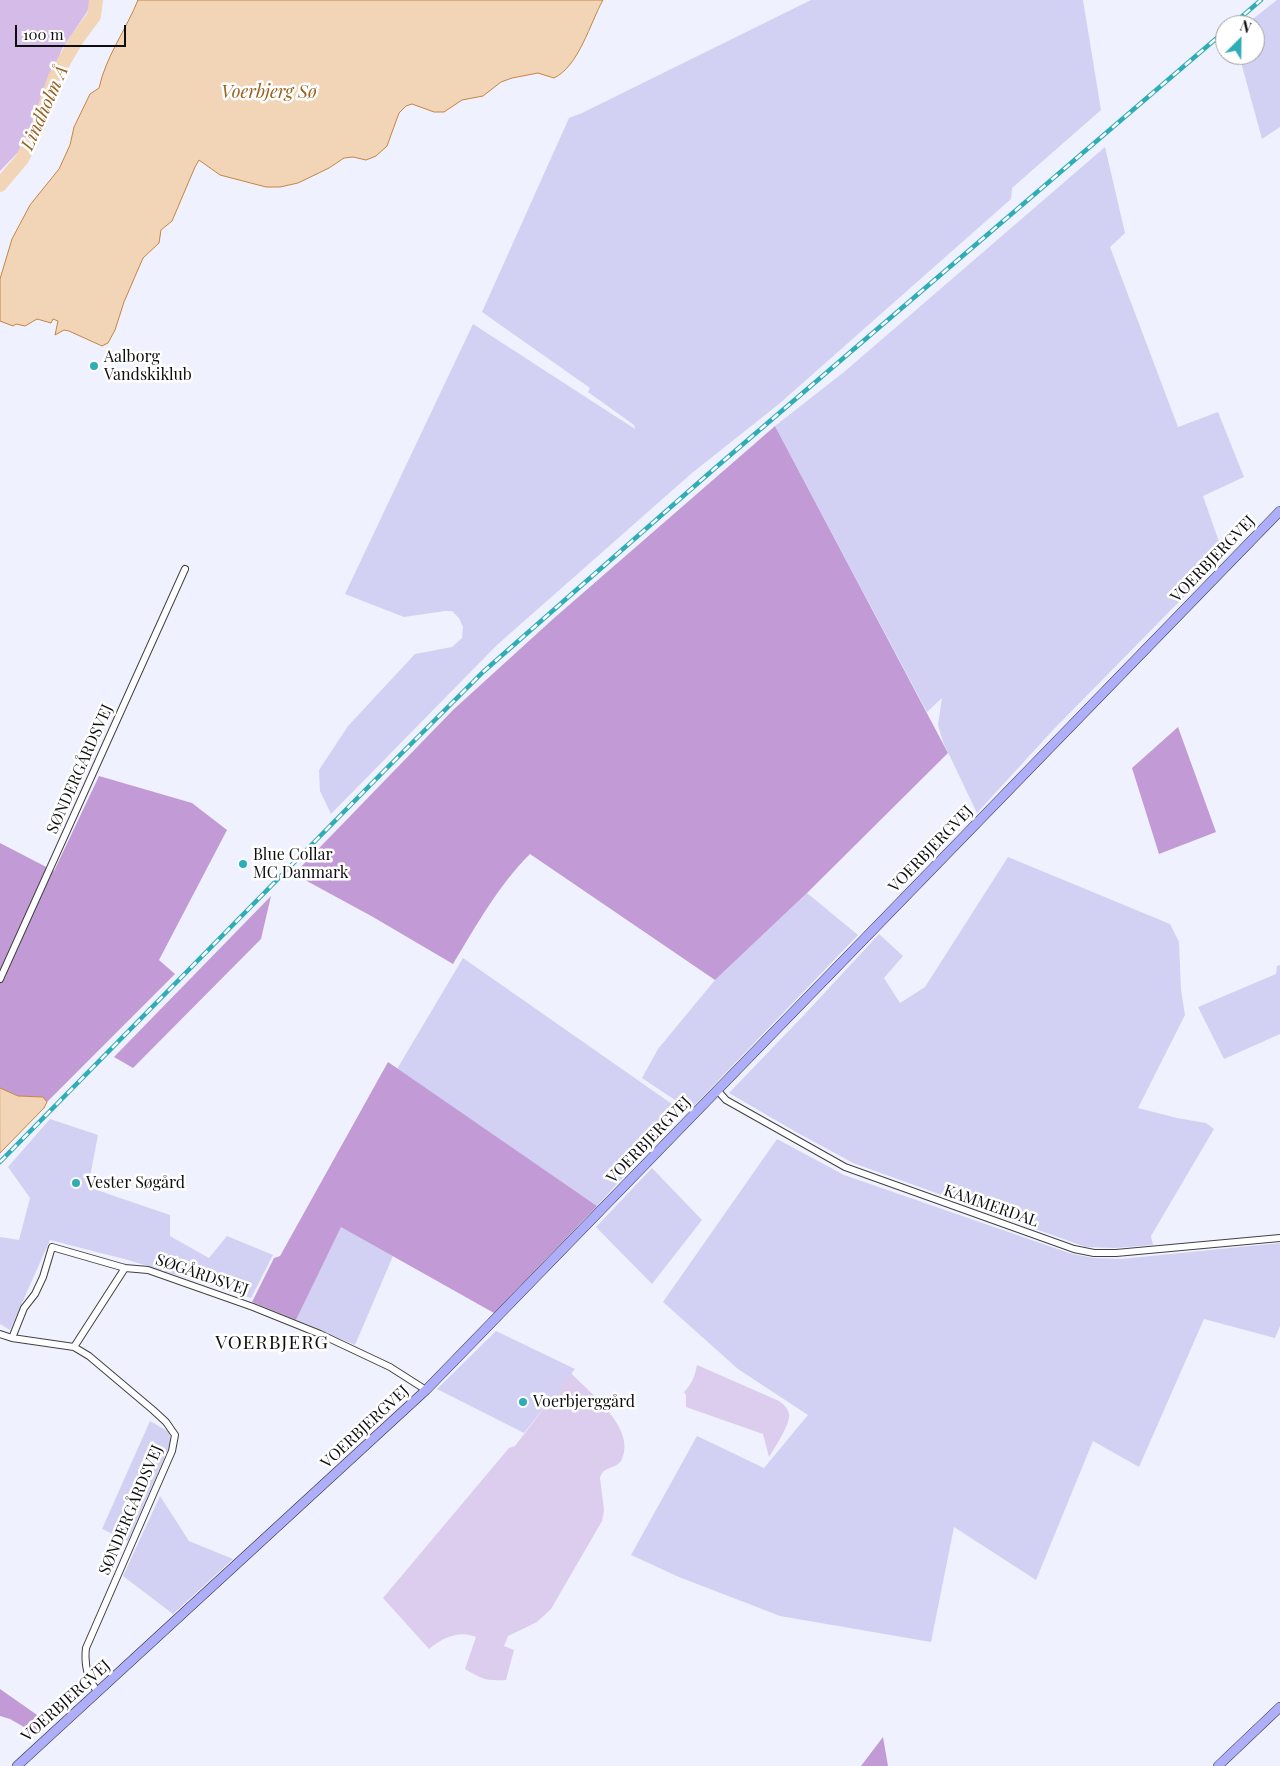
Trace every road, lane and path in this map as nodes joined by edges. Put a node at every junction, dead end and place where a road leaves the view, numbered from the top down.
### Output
1 (1280, 511) edge
2 (185, 569) dead end
3 (0, 979) edge
4 (718, 1091) junction
5 (1280, 1238) edge
6 (125, 1268) junction
7 (0, 1334) edge
8 (12, 1338) junction
9 (74, 1347) junction
10 (426, 1390) junction
11 (98, 1692) junction
12 (1280, 1707) edge
13 (17, 1766) edge
14 (1218, 1766) edge

1 - 4 street, VOERBJERGVEJ
2 - 3 street, SØNDERGÅRDSVEJ
4 - 5 street, KAMMERDAL
4 - 10 street, VOERBJERGVEJ
6 - 8 street, SØGÅRDSVEJ
6 - 9 street
6 - 10 street, SØGÅRDSVEJ
7 - 8 street, SØNDERGÅRDSVEJ
8 - 9 street, SØNDERGÅRDSVEJ
9 - 11 street, SØNDERGÅRDSVEJ
10 - 11 street, VOERBJERGVEJ
11 - 13 street, VOERBJERGVEJ
12 - 14 street

